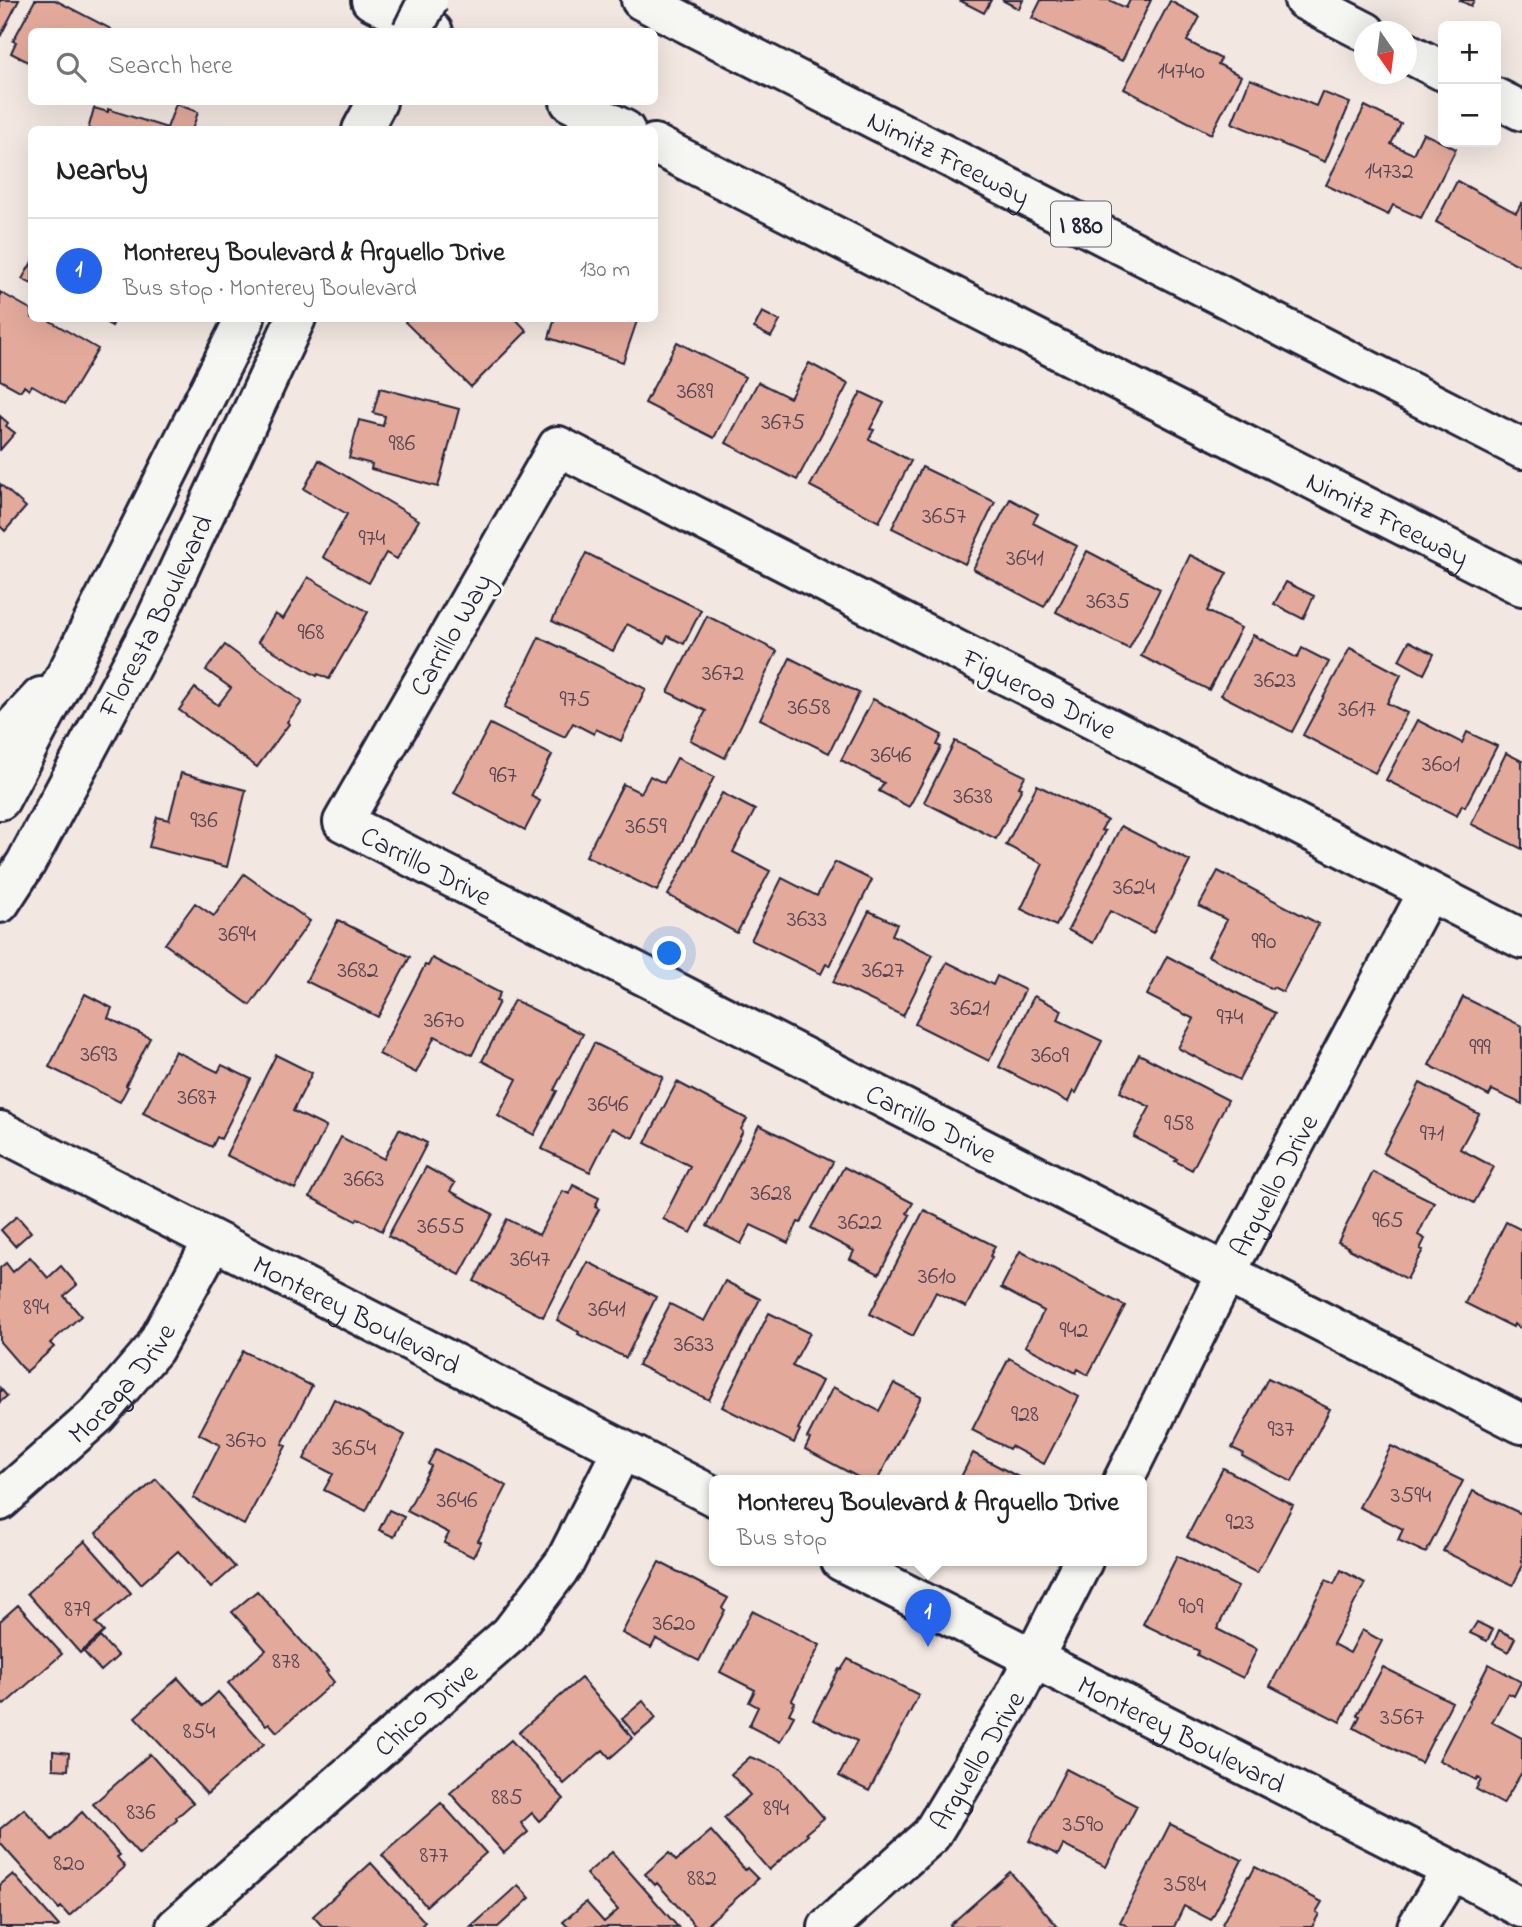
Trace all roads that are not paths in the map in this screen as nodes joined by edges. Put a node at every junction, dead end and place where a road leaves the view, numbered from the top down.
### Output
1 (371, 0) edge
2 (428, 0) edge
3 (640, 0) edge
4 (1304, 0) edge
5 (1354, 26) edge
6 (414, 28) edge
7 (425, 28) edge
8 (1417, 58) edge
9 (1438, 68) edge
10 (1501, 100) edge
11 (375, 105) edge
12 (576, 105) edge
13 (1522, 111) edge
14 (364, 126) edge
15 (617, 126) edge
16 (658, 146) edge
17 (243, 322) edge
18 (294, 322) edge
19 (558, 446) joint
20 (1522, 449) edge
21 (1522, 586) edge
22 (73, 662) junction
23 (0, 741) edge
24 (0, 800) edge
25 (343, 822) joint
26 (1428, 892) junction
27 (0, 904) edge
28 (1522, 939) edge
29 (0, 1131) edge
30 (213, 1241) junction
31 (1226, 1273) junction
32 (1522, 1424) edge
33 (622, 1450) junction
34 (1126, 1475) edge
35 (709, 1494) edge
36 (0, 1501) edge
37 (851, 1566) edge
38 (1080, 1566) edge
39 (1034, 1659) junction
40 (1452, 1870) junction
41 (1522, 1908) edge
42 (176, 1927) edge
43 (828, 1927) edge
44 (1417, 1927) edge

1 - 7 main road
2 - 6 main road, bridge
3 - 20 main road, Nimitz Freeway / I 880
4 - 5 main road
8 - 9 main road
10 - 13 main road
11 - 14 main road
12 - 15 main road
16 - 21 main road, Nimitz Freeway
17 - 22 main road, Floresta Boulevard
18 - 27 main road, Floresta Boulevard
19 - 25 main road, Carrillo Way
19 - 26 main road, Figueroa Drive
22 - 23 main road
22 - 24 main road, Floresta Boulevard
25 - 31 main road, Carrillo Drive
26 - 28 main road, Figueroa Drive
26 - 31 main road, Arguello Drive
29 - 30 main road, Monterey Boulevard
30 - 33 main road, Monterey Boulevard
30 - 36 main road, Moraga Drive
31 - 32 main road, Carrillo Drive
31 - 34 main road, Arguello Drive
33 - 35 main road, Monterey Boulevard
33 - 42 main road, Chico Drive
37 - 39 main road, Monterey Boulevard
38 - 39 main road, Arguello Drive
39 - 40 main road, Monterey Boulevard
39 - 43 main road, Arguello Drive
40 - 41 main road, Monterey Boulevard
40 - 44 main road

